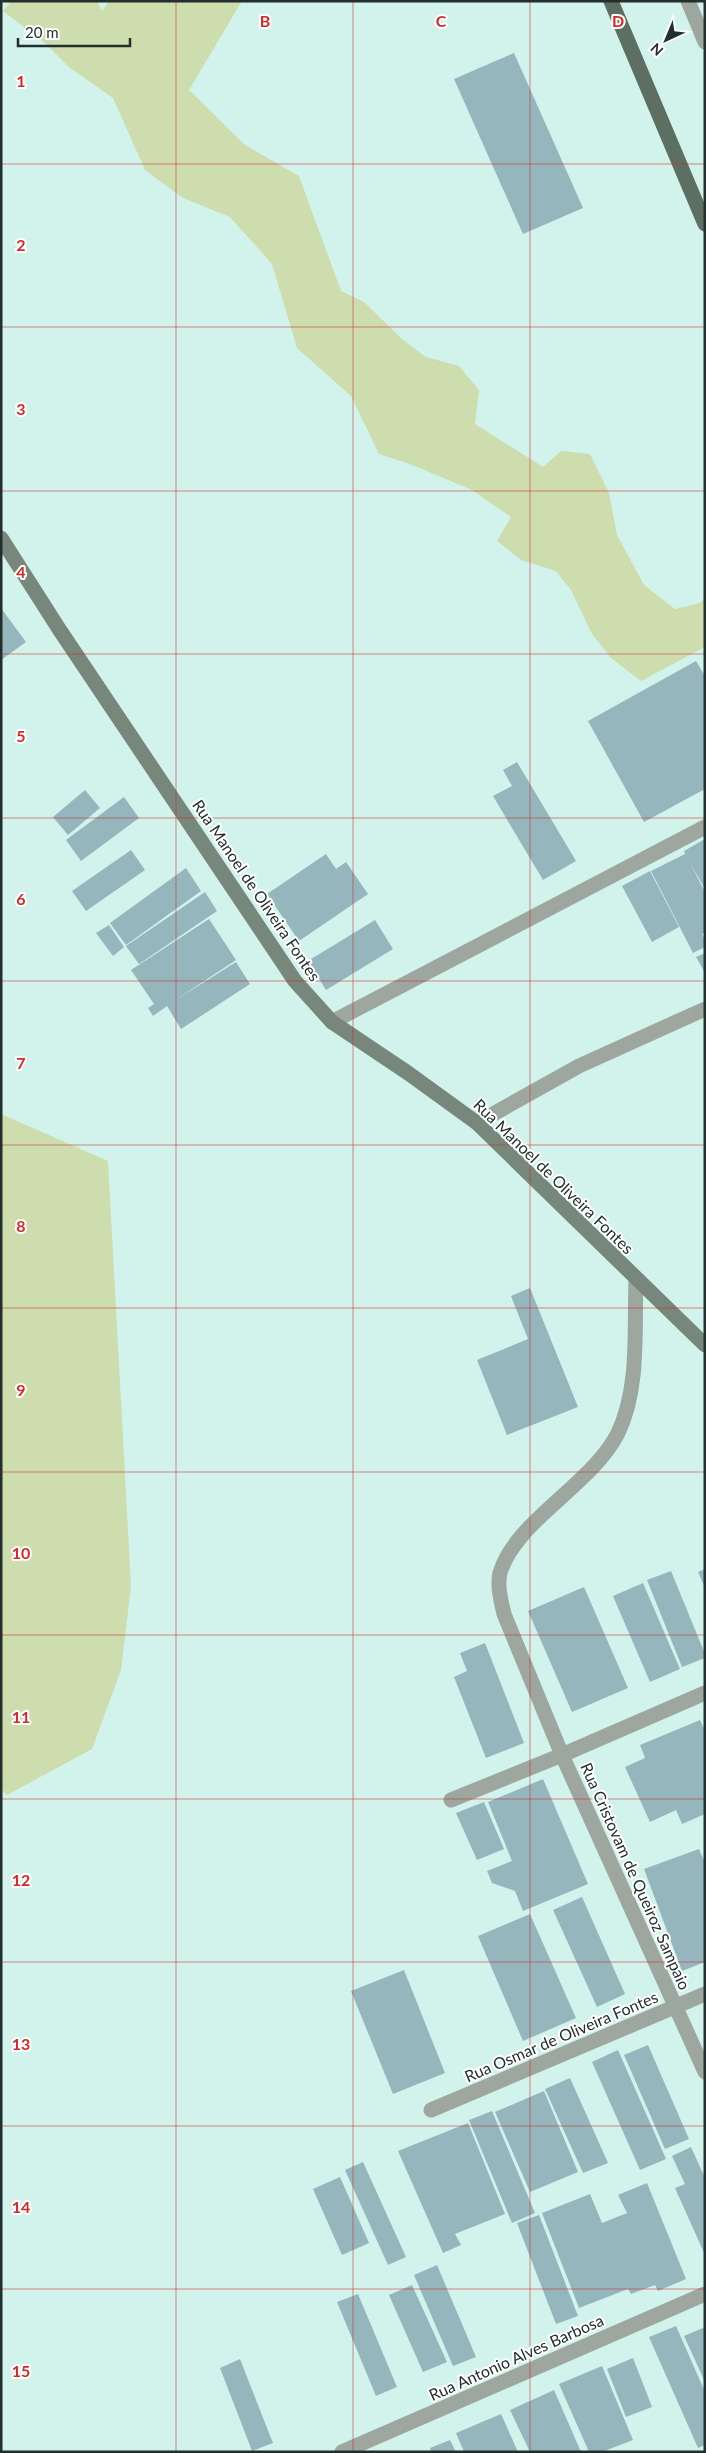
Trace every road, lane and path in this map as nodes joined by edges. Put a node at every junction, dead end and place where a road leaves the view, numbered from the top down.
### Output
1 (612, 1) edge
2 (688, 1) edge
3 (705, 42) edge
4 (705, 224) edge
5 (1, 538) edge
6 (705, 826) edge
7 (705, 1009) edge
8 (332, 1022) junction
9 (477, 1123) junction
10 (636, 1279) junction
11 (705, 1345) edge
12 (705, 1693) edge
13 (562, 1755) junction
14 (451, 1800) dead end
15 (705, 1994) edge
16 (676, 2006) junction
17 (705, 2072) edge
18 (431, 2110) dead end
19 (705, 2294) edge
20 (342, 2452) edge

1 - 4 main road
2 - 3 street
5 - 8 street, Rua Manoel de Oliveira Fontes
6 - 8 street
7 - 9 street
8 - 9 street, Rua Manoel de Oliveira Fontes
9 - 10 street, Rua Manoel de Oliveira Fontes
10 - 11 street, Rua Manoel de Oliveira Fontes
10 - 13 street
12 - 13 street, Rua Cristovam de Queiroz Sampaio
13 - 14 street
13 - 16 street, Rua Cristovam de Queiroz Sampaio
15 - 16 street, Rua Osmar de Oliveira Fontes
16 - 17 street, Rua Cristovam de Queiroz Sampaio
16 - 18 street, Rua Osmar de Oliveira Fontes
19 - 20 street, Rua Antonio Alves Barbosa

